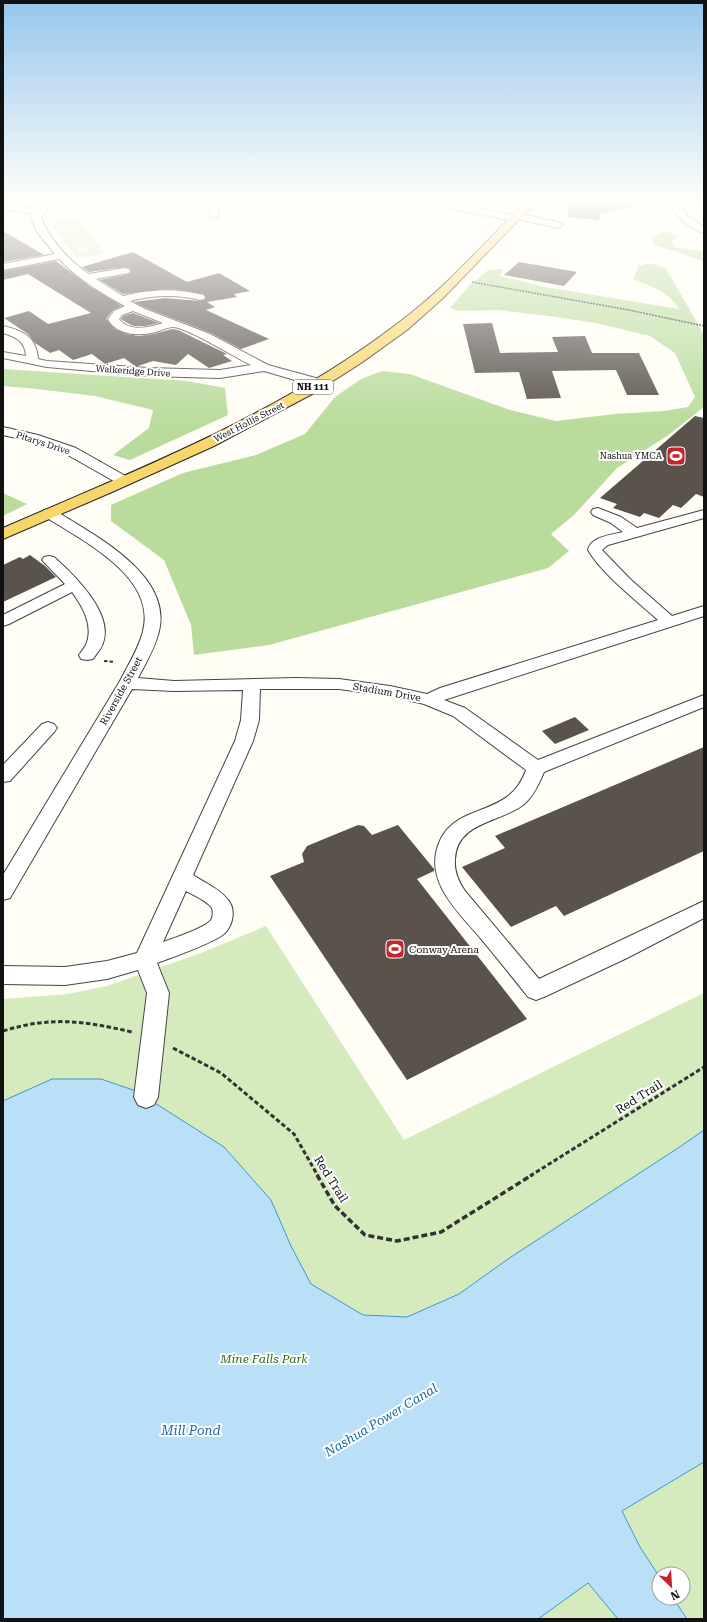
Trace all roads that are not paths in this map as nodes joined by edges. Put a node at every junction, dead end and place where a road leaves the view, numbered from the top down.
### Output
1 (81, 274) edge
2 (107, 274) edge
3 (459, 274) edge
4 (86, 277) junction
5 (200, 297) dead end
6 (121, 300) junction
7 (133, 307) junction
8 (173, 323) junction
9 (3, 329) edge
10 (3, 355) edge
11 (32, 362) junction
12 (264, 367) junction
13 (314, 386) junction
14 (3, 431) edge
15 (124, 482) junction
16 (598, 512) dead end
17 (50, 513) junction
18 (704, 514) edge
19 (634, 533) junction
20 (3, 534) edge
21 (48, 560) dead end
22 (74, 585) junction
23 (704, 611) edge
24 (3, 621) edge
25 (669, 622) junction
26 (87, 655) dead end
27 (127, 683) junction
28 (252, 684) junction
29 (429, 700) junction
30 (704, 701) edge
31 (48, 728) dead end
32 (536, 768) junction
33 (3, 776) edge
34 (181, 878) junction
35 (3, 892) edge
36 (704, 909) edge
37 (145, 959) junction
38 (3, 975) edge
39 (146, 1097) dead end

1 - 4 street
2 - 4 street
3 - 13 main road, West Hollis Street / NH 111
4 - 6 street
5 - 6 street
6 - 7 street
7 - 8 street
7 - 8 street
8 - 12 street
9 - 11 street
10 - 11 street, Walkeridge Drive
11 - 12 street, Walkeridge Drive
12 - 13 street
13 - 15 main road, West Hollis Street / NH 111
14 - 15 street, Pitarys Drive
15 - 17 main road, West Hollis Street / NH 111
16 - 19 street
17 - 20 main road, West Hollis Street / NH 111
17 - 27 street, Riverside Street
18 - 19 street
19 - 25 street
21 - 22 street
22 - 24 street
22 - 26 street
23 - 25 street, Stadium Drive
25 - 29 street, Stadium Drive
27 - 28 street, Stadium Drive
27 - 35 street, Riverside Street
28 - 29 street, Stadium Drive
28 - 34 street
29 - 32 street
30 - 32 street
31 - 33 street
32 - 36 street
34 - 37 street
34 - 37 street
37 - 38 street
37 - 39 street

